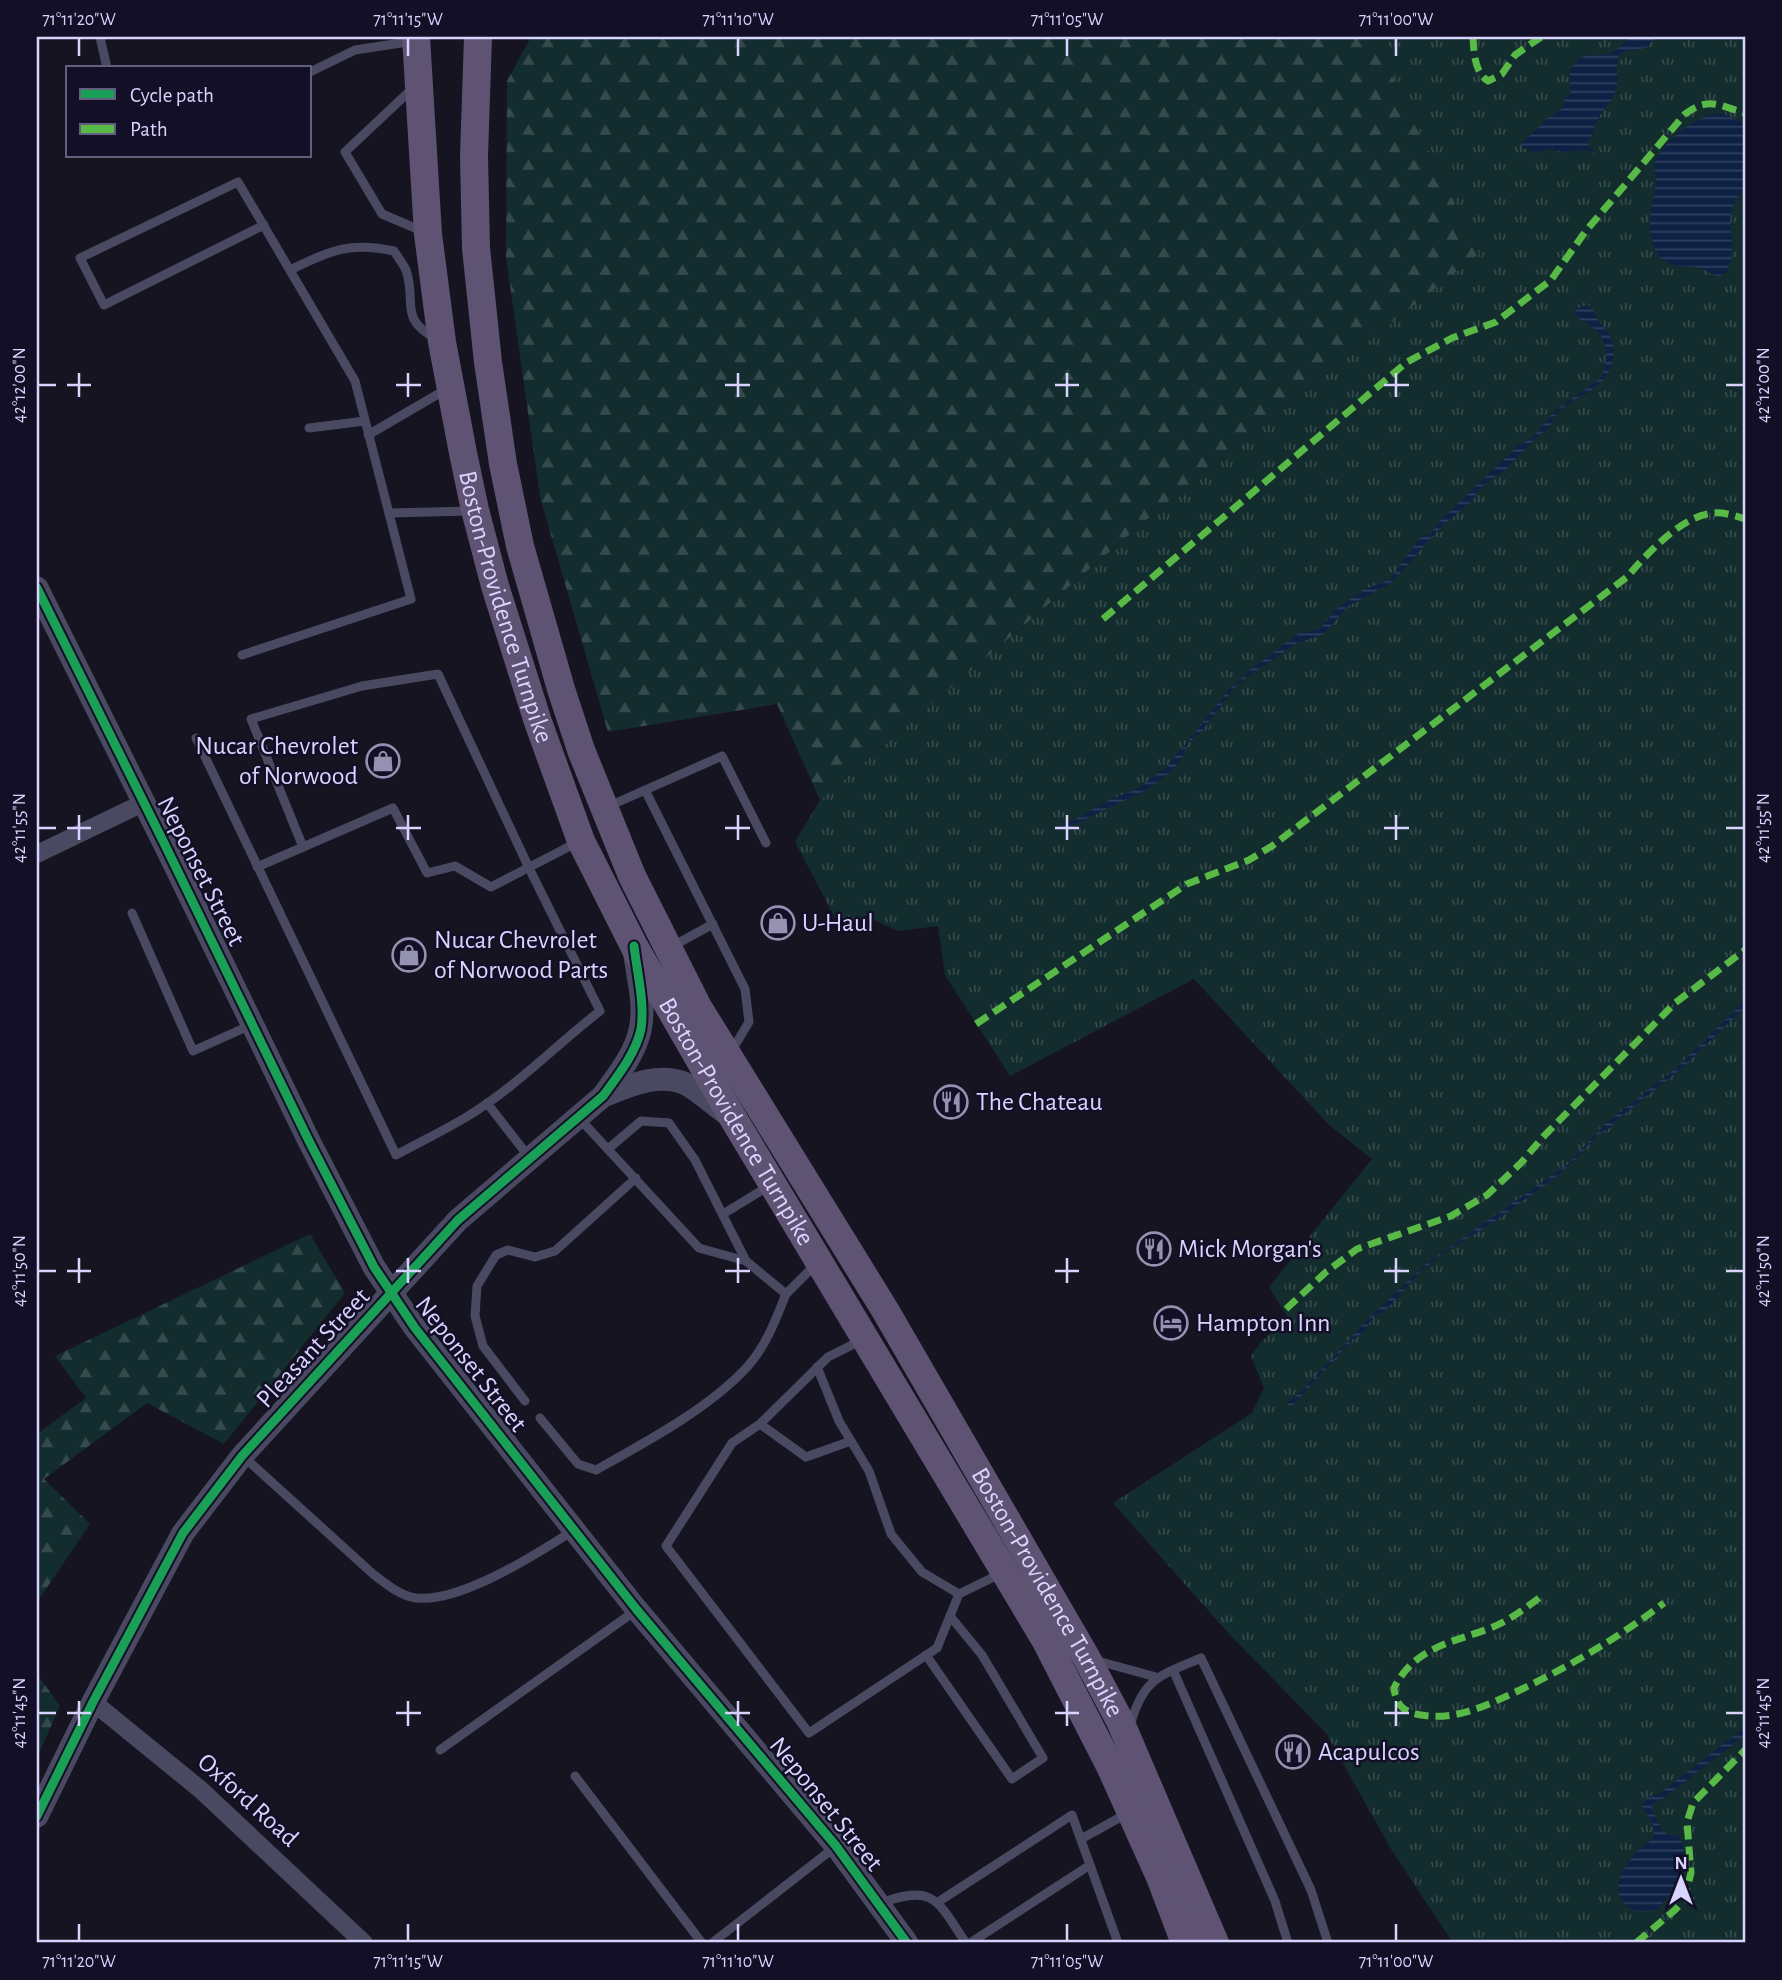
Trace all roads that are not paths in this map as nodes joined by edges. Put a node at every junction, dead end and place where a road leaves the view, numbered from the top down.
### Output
1 (100, 37) edge
2 (478, 37) edge
3 (416, 39) edge
4 (107, 66) edge
5 (312, 71) edge
6 (417, 84) junction
7 (264, 225) junction
8 (428, 234) junction
9 (290, 270) junction
10 (442, 342) junction
11 (450, 387) junction
12 (365, 421) junction
13 (309, 428) dead end
14 (368, 435) junction
15 (475, 510) junction
16 (389, 513) junction
17 (37, 588) edge
18 (242, 655) dead end
19 (196, 738) dead end
20 (645, 790) junction
21 (143, 803) junction
22 (605, 807) junction
23 (581, 841) junction
24 (766, 843) dead end
25 (303, 846) junction
26 (37, 854) edge
27 (257, 867) junction
28 (529, 868) junction
29 (132, 913) dead end
30 (713, 924) junction
31 (634, 946) junction
32 (667, 949) junction
33 (253, 1024) junction
34 (728, 1056) junction
35 (603, 1096) junction
36 (487, 1103) junction
37 (578, 1116) junction
38 (733, 1118) junction
39 (608, 1149) junction
40 (529, 1157) junction
41 (636, 1178) junction
42 (773, 1184) junction
43 (723, 1214) junction
44 (746, 1261) junction
45 (819, 1261) junction
46 (786, 1294) junction
47 (391, 1295) junction
48 (865, 1339) junction
49 (817, 1367) junction
50 (525, 1401) dead end
51 (540, 1418) dead end
52 (760, 1424) junction
53 (851, 1441) junction
54 (242, 1456) junction
55 (574, 1530) junction
56 (1004, 1571) junction
57 (959, 1594) junction
58 (637, 1610) junction
59 (950, 1616) junction
60 (926, 1655) junction
61 (1086, 1657) junction
62 (1174, 1670) junction
63 (1156, 1677) junction
64 (93, 1702) junction
65 (1127, 1739) junction
66 (440, 1750) dead end
67 (575, 1776) dead end
68 (1131, 1811) junction
69 (37, 1816) edge
70 (1081, 1839) junction
71 (836, 1846) junction
72 (1090, 1865) junction
73 (939, 1902) junction
74 (879, 1904) junction
75 (364, 1943) edge
76 (702, 1943) edge
77 (712, 1943) edge
78 (906, 1943) edge
79 (968, 1943) edge
80 (1118, 1943) edge
81 (1185, 1943) edge
82 (1215, 1943) edge
83 (1288, 1943) edge
84 (1328, 1943) edge

1 - 4 lane
2 - 22 main road, Boston-Providence Turnpike
3 - 5 lane
3 - 6 main road, Boston-Providence Turnpike
6 - 8 main road, Boston-Providence Turnpike
6 - 8 lane
7 - 7 lane
7 - 9 lane
8 - 10 main road, Boston-Providence Turnpike
9 - 10 lane
9 - 12 lane
10 - 11 main road, Boston-Providence Turnpike
11 - 14 lane
11 - 15 main road, Boston-Providence Turnpike
12 - 13 lane
12 - 14 lane
14 - 16 lane
15 - 16 lane
15 - 23 main road, Boston-Providence Turnpike
16 - 18 lane
17 - 21 street, Neponset Street
19 - 27 lane
20 - 22 lane
20 - 24 lane
20 - 30 lane
21 - 26 street
21 - 33 street, Neponset Street
22 - 32 main road, Boston-Providence Turnpike
23 - 28 lane
23 - 31 main road, Boston-Providence Turnpike
25 - 27 lane
25 - 28 lane
25 - 28 lane
27 - 36 lane
28 - 36 lane
29 - 33 lane
30 - 32 lane
30 - 34 lane
31 - 35 street, Pleasant Street
31 - 38 main road, Boston-Providence Turnpike
32 - 34 main road, Boston-Providence Turnpike
33 - 47 street, Neponset Street
34 - 61 main road, Boston-Providence Turnpike
35 - 37 street, Pleasant Street
35 - 38 street, Pleasant Street
36 - 40 lane
37 - 39 lane
37 - 40 street, Pleasant Street
38 - 42 main road, Boston-Providence Turnpike
39 - 41 lane
39 - 43 lane
40 - 47 street, Pleasant Street
41 - 44 lane
41 - 50 lane
42 - 43 lane
42 - 45 main road, Boston-Providence Turnpike
43 - 44 lane
44 - 46 lane
45 - 46 lane
45 - 48 main road, Boston-Providence Turnpike
46 - 51 lane
47 - 54 street, Pleasant Street
47 - 55 street, Neponset Street
48 - 49 lane
48 - 56 main road, Boston-Providence Turnpike
49 - 52 lane
49 - 53 lane
52 - 53 lane
52 - 60 lane
53 - 57 lane
54 - 55 lane
54 - 64 street, Pleasant Street
55 - 58 street, Neponset Street
56 - 57 lane
56 - 68 main road, Boston-Providence Turnpike
57 - 59 lane
58 - 66 lane
58 - 71 street, Neponset Street
59 - 60 lane
59 - 60 lane
61 - 63 lane
61 - 65 main road, Boston-Providence Turnpike
62 - 63 lane
62 - 83 lane
62 - 84 lane
63 - 65 lane
64 - 69 street, Pleasant Street
64 - 75 street, Oxford Road
65 - 82 main road, Boston-Providence Turnpike
67 - 76 lane
68 - 70 lane
68 - 81 main road, Boston-Providence Turnpike
70 - 72 lane
70 - 73 lane
71 - 74 street, Neponset Street
71 - 77 lane
72 - 79 lane
72 - 80 lane
73 - 74 lane
73 - 79 lane
74 - 78 street, Neponset Street

